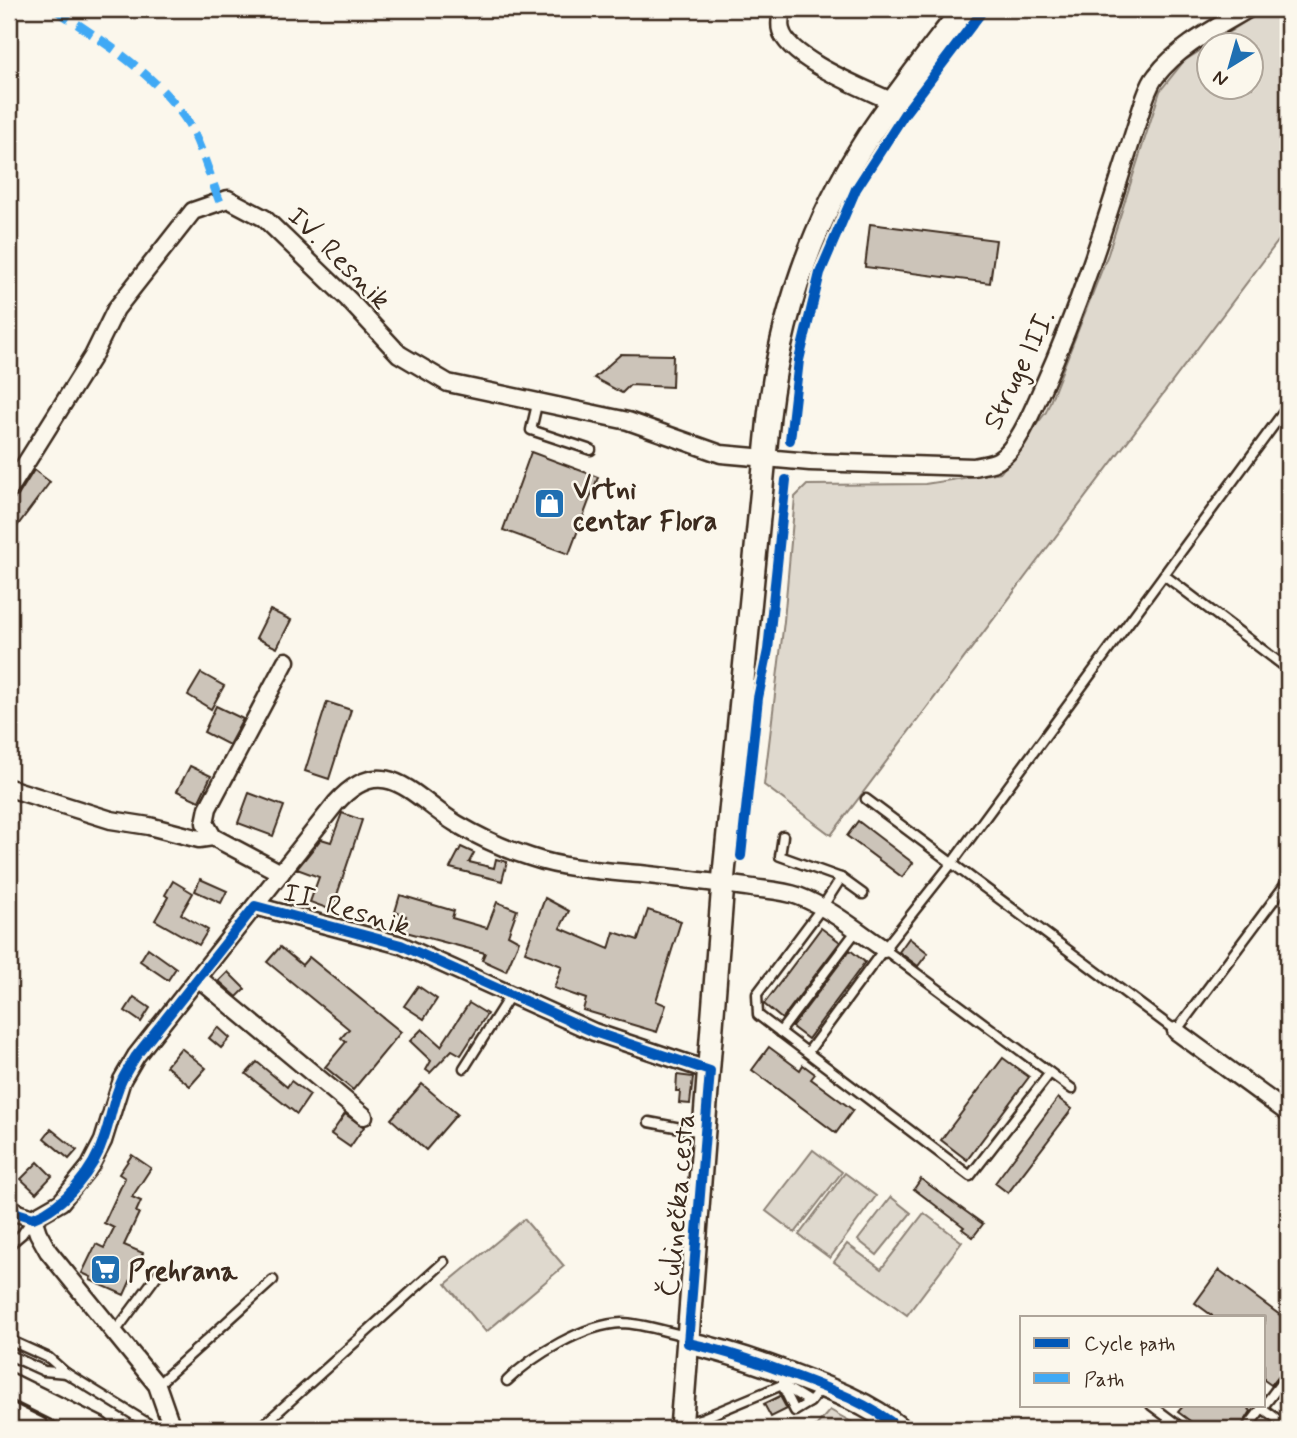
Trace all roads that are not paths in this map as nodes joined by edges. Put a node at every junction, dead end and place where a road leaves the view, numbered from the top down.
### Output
1 (782, 9) edge
2 (963, 9) edge
3 (1248, 9) edge
4 (893, 102) junction
5 (538, 400) junction
6 (1288, 406) edge
7 (591, 450) dead end
8 (765, 456) junction
9 (9, 490) edge
10 (1164, 575) junction
11 (286, 661) dead end
12 (1288, 670) edge
13 (9, 788) edge
14 (866, 799) dead end
15 (783, 836) dead end
16 (213, 837) junction
17 (952, 863) junction
18 (281, 873) junction
19 (841, 877) junction
20 (1288, 881) edge
21 (723, 883) junction
22 (863, 894) dead end
23 (255, 905) junction
24 (823, 906) junction
25 (857, 930) junction
26 (884, 949) junction
27 (197, 977) junction
28 (512, 993) junction
29 (1176, 1031) junction
30 (780, 1032) junction
31 (808, 1052) junction
32 (464, 1068) dead end
33 (710, 1071) junction
34 (1050, 1073) junction
35 (1072, 1089) dead end
36 (1288, 1113) edge
37 (364, 1116) dead end
38 (649, 1122) dead end
39 (705, 1132) junction
40 (9, 1205) edge
41 (33, 1218) junction
42 (9, 1245) edge
43 (444, 1262) dead end
44 (161, 1270) dead end
45 (273, 1280) dead end
46 (115, 1332) junction
47 (9, 1340) edge
48 (688, 1340) junction
49 (9, 1354) edge
50 (66, 1373) junction
51 (1288, 1374) edge
52 (784, 1379) junction
53 (507, 1381) dead end
54 (9, 1385) edge
55 (156, 1385) junction
56 (817, 1394) junction
57 (1266, 1403) edge
58 (1152, 1406) edge
59 (1167, 1406) edge
60 (1262, 1408) joint
61 (1162, 1413) junction
62 (9, 1415) edge
63 (681, 1426) edge
64 (1288, 1427) edge
65 (168, 1428) edge
66 (37, 1429) edge
67 (98, 1429) edge
68 (259, 1429) edge
69 (900, 1429) edge
70 (1183, 1429) edge
71 (1245, 1429) edge

1 - 4 street
2 - 4 street, Čulinečka cesta
3 - 8 street, Struge III.
4 - 8 street, Čulinečka cesta
5 - 7 lane
5 - 8 street, IV. Resnik
5 - 9 street, IV. Resnik
6 - 10 lane
8 - 21 street, Čulinečka cesta
10 - 12 lane
10 - 17 lane
11 - 16 street
13 - 16 street, II. Resnik
14 - 17 lane
15 - 19 lane
16 - 18 street, II. Resnik
17 - 26 lane
17 - 29 lane
18 - 21 street, II. Resnik
18 - 23 street, II. Resnik
19 - 22 lane
19 - 24 lane
20 - 29 lane
21 - 24 street
21 - 33 street, Čulinečka cesta
23 - 27 street, II. Resnik
23 - 28 street, II. Resnik
24 - 25 street
24 - 30 lane
25 - 26 street
25 - 30 lane
26 - 31 lane
26 - 34 lane
27 - 37 street
27 - 41 street, II. Resnik
28 - 32 lane
28 - 33 street, II. Resnik
29 - 36 street
30 - 31 lane
31 - 34 lane
33 - 39 street, Čulinečka cesta
34 - 35 lane
38 - 39 lane
39 - 48 street, Čulinečka cesta
40 - 41 street
41 - 42 lane
41 - 46 street
43 - 68 lane
44 - 46 lane
45 - 55 lane
46 - 55 street
47 - 50 lane
48 - 52 street
48 - 53 lane
48 - 63 street, Čulinečka cesta
49 - 50 lane
50 - 65 lane
51 - 57 lane
52 - 56 street
52 - 56 lane
52 - 63 lane
54 - 67 main road
55 - 65 street
56 - 69 street
58 - 61 lane
59 - 61 lane
60 - 64 lane
60 - 71 lane
61 - 70 lane
62 - 66 main road

